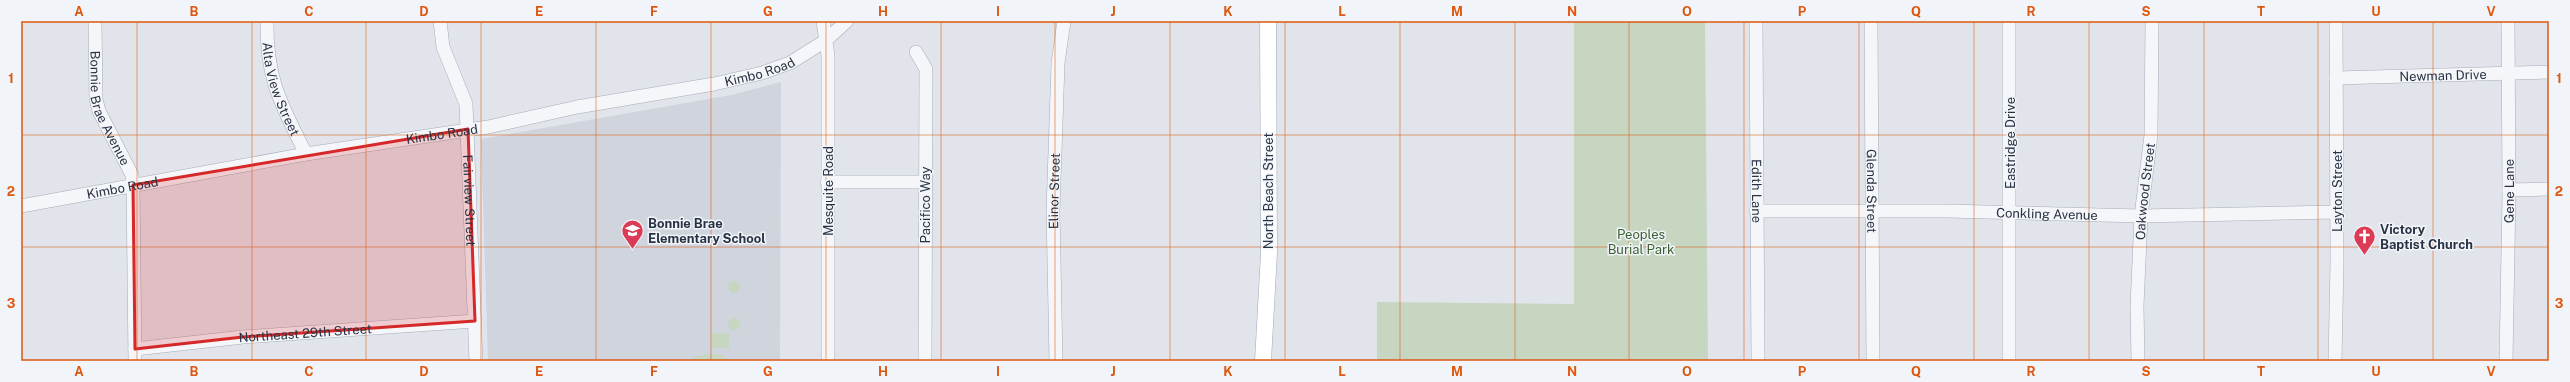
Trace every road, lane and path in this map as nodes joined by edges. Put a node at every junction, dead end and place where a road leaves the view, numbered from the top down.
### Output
1 (95, 21) edge
2 (267, 21) edge
3 (440, 21) edge
4 (823, 21) edge
5 (847, 21) edge
6 (1064, 21) edge
7 (1268, 21) edge
8 (1756, 21) edge
9 (1871, 21) edge
10 (2009, 21) edge
11 (2152, 21) edge
12 (2336, 21) edge
13 (2508, 21) edge
14 (825, 41) junction
15 (916, 52) dead end
16 (2549, 72) edge
17 (2509, 74) junction
18 (2336, 78) junction
19 (468, 129) junction
20 (306, 154) junction
21 (827, 182) junction
22 (925, 182) junction
23 (133, 184) junction
24 (2549, 189) edge
25 (2509, 190) junction
26 (21, 206) edge
27 (1756, 211) junction
28 (1872, 211) junction
29 (2337, 212) junction
30 (2010, 213) junction
31 (2141, 216) junction
32 (475, 321) junction
33 (135, 355) edge
34 (476, 361) edge
35 (828, 361) edge
36 (925, 361) edge
37 (1056, 361) edge
38 (1263, 361) edge
39 (1758, 361) edge
40 (1873, 361) edge
41 (2009, 361) edge
42 (2138, 361) edge
43 (2336, 361) edge
44 (2506, 361) edge

1 - 23 street, Bonnie Brae Avenue
2 - 20 street, Alta View Street
3 - 19 street, Fairview Street
4 - 14 street, Mesquite Road
5 - 14 street, Kimbo Road
6 - 37 street, Elinor Street
7 - 38 main road, North Beach Street
8 - 27 street, Edith Lane
9 - 28 street, Glenda Street
10 - 30 street, Eastridge Drive
11 - 31 street, Oakwood Street
12 - 18 street, Layton Street
13 - 17 street, Gene Lane
14 - 19 street, Kimbo Road
14 - 21 street, Mesquite Road
15 - 22 street, Pacifico Way
16 - 17 street, Newman Drive
17 - 18 street, Newman Drive
17 - 25 street, Gene Lane
18 - 29 street, Layton Street
19 - 20 street, Kimbo Road
19 - 32 street, Fairview Street
20 - 23 street, Kimbo Road
21 - 22 street
21 - 35 street, Mesquite Road
22 - 36 street, Pacifico Way
23 - 26 street, Kimbo Road
23 - 33 street, Bonnie Brae Avenue
24 - 25 street
25 - 44 street, Gene Lane
27 - 28 street, Conkling Avenue
27 - 39 street, Edith Lane
28 - 30 street, Conkling Avenue
28 - 40 street, Glenda Street
29 - 31 street, Conkling Avenue
29 - 43 street, Layton Street
30 - 31 street, Conkling Avenue
30 - 41 street, Eastridge Drive
31 - 42 street, Oakwood Street
32 - 33 street, Northeast 29th Street
32 - 34 street, Fairview Street

